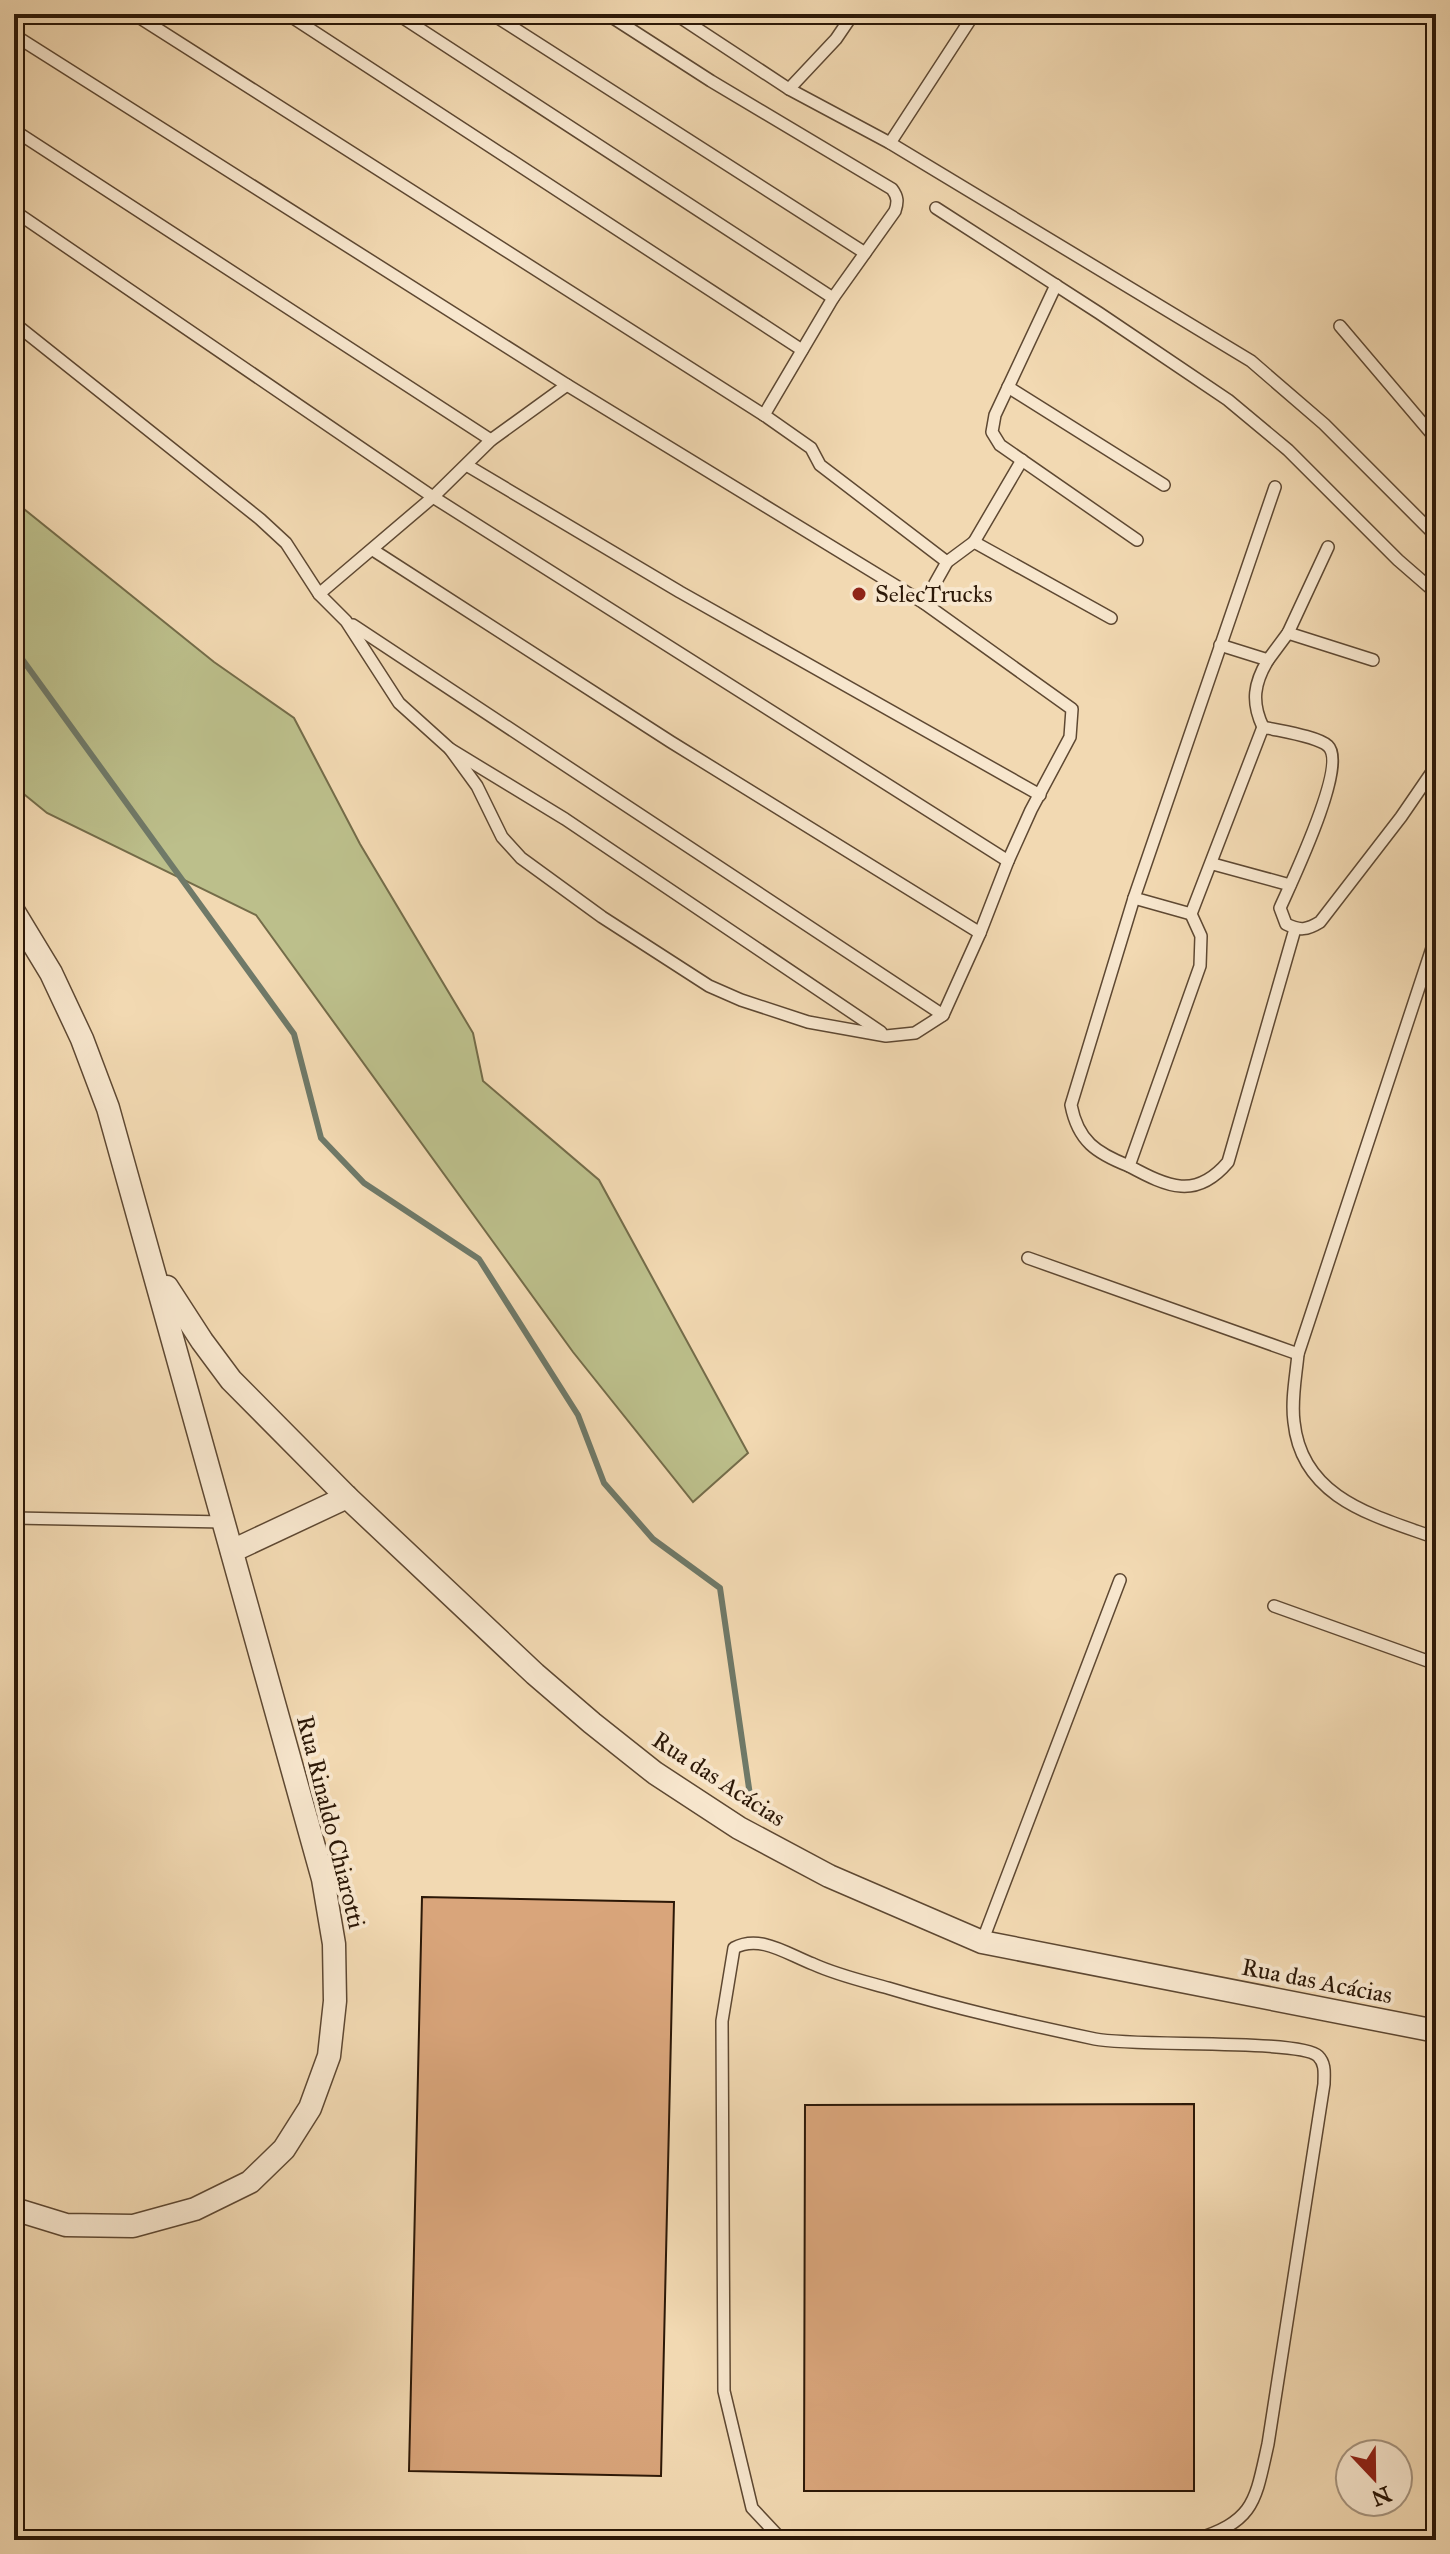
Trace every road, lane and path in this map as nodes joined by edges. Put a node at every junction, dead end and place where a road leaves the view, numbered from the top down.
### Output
1 (134, 14) edge
2 (287, 14) edge
3 (397, 14) edge
4 (492, 14) edge
5 (607, 14) edge
6 (675, 14) edge
7 (853, 14) edge
8 (974, 14) edge
9 (14, 35) edge
10 (789, 89) junction
11 (14, 130) edge
12 (890, 143) junction
13 (936, 208) dead end
14 (14, 211) edge
15 (865, 253) junction
16 (1056, 285) junction
17 (833, 298) junction
18 (14, 323) edge
19 (1340, 326) dead end
20 (802, 350) junction
21 (567, 385) junction
22 (1008, 387) junction
23 (764, 415) junction
24 (1436, 439) edge
25 (491, 440) junction
26 (1022, 460) junction
27 (468, 466) junction
28 (1164, 485) dead end
29 (1275, 487) dead end
30 (433, 497) junction
31 (1436, 536) edge
32 (1137, 540) dead end
33 (974, 542) junction
34 (1328, 547) dead end
35 (373, 550) junction
36 (947, 562) junction
37 (1436, 593) edge
38 (319, 594) junction
39 (924, 603) junction
40 (1111, 618) dead end
41 (346, 621) junction
42 (1288, 633) junction
43 (1220, 645) junction
44 (1268, 660) junction
45 (1373, 660) dead end
46 (1263, 727) junction
47 (450, 749) junction
48 (1436, 766) edge
49 (1040, 795) junction
50 (1008, 861) junction
51 (1213, 864) junction
52 (1290, 885) junction
53 (1134, 898) junction
54 (14, 912) edge
55 (1191, 914) junction
56 (1295, 929) junction
57 (980, 933) junction
58 (1436, 936) edge
59 (943, 1015) junction
60 (886, 1036) junction
61 (1129, 1166) junction
62 (1028, 1258) dead end
63 (154, 1266) junction
64 (1298, 1354) junction
65 (347, 1497) junction
66 (14, 1518) edge
67 (224, 1522) junction
68 (1436, 1538) edge
69 (232, 1551) junction
70 (1120, 1580) dead end
71 (1274, 1606) dead end
72 (1436, 1664) edge
73 (982, 1942) junction
74 (1436, 2031) edge
75 (14, 2209) edge
76 (782, 2540) edge
77 (1194, 2540) edge

1 - 23 lane
2 - 20 lane
3 - 17 lane
4 - 15 lane
5 - 15 lane
6 - 10 lane
7 - 10 lane
8 - 12 lane
9 - 21 lane
10 - 12 lane
11 - 25 lane
12 - 31 lane
13 - 16 lane
14 - 30 lane
15 - 17 lane
16 - 22 lane
16 - 37 lane
17 - 20 lane
18 - 38 lane
19 - 24 lane
20 - 23 lane
21 - 25 lane
21 - 39 lane
22 - 26 lane
22 - 28 lane
23 - 36 lane
25 - 27 lane
26 - 32 lane
26 - 33 lane
27 - 30 lane
27 - 49 lane
29 - 43 lane
30 - 35 lane
30 - 50 lane
33 - 36 lane
33 - 40 lane
34 - 42 lane
35 - 38 lane
35 - 57 lane
36 - 39 lane
38 - 41 lane
39 - 49 lane
41 - 47 lane
41 - 59 lane
42 - 44 lane
42 - 45 lane
43 - 44 lane
43 - 53 lane
44 - 46 lane
46 - 51 lane
46 - 52 lane
47 - 60 lane
47 - 60 lane
48 - 56 lane
49 - 50 lane
50 - 57 lane
51 - 52 lane
51 - 55 lane
52 - 56 lane
53 - 55 lane
53 - 61 lane
54 - 63 street, Rua Rinaldo Chiarotti
55 - 61 lane
56 - 61 lane
57 - 59 lane
58 - 64 lane
59 - 60 lane
62 - 64 lane
63 - 65 street, Rua das Acácias
63 - 67 street, Rua Rinaldo Chiarotti
64 - 68 lane
65 - 69 street
65 - 73 street, Rua das Acácias
66 - 67 lane
67 - 69 street, Rua Rinaldo Chiarotti
69 - 75 street, Rua Rinaldo Chiarotti
70 - 73 lane
71 - 72 lane
73 - 74 street, Rua das Acácias
76 - 77 lane

